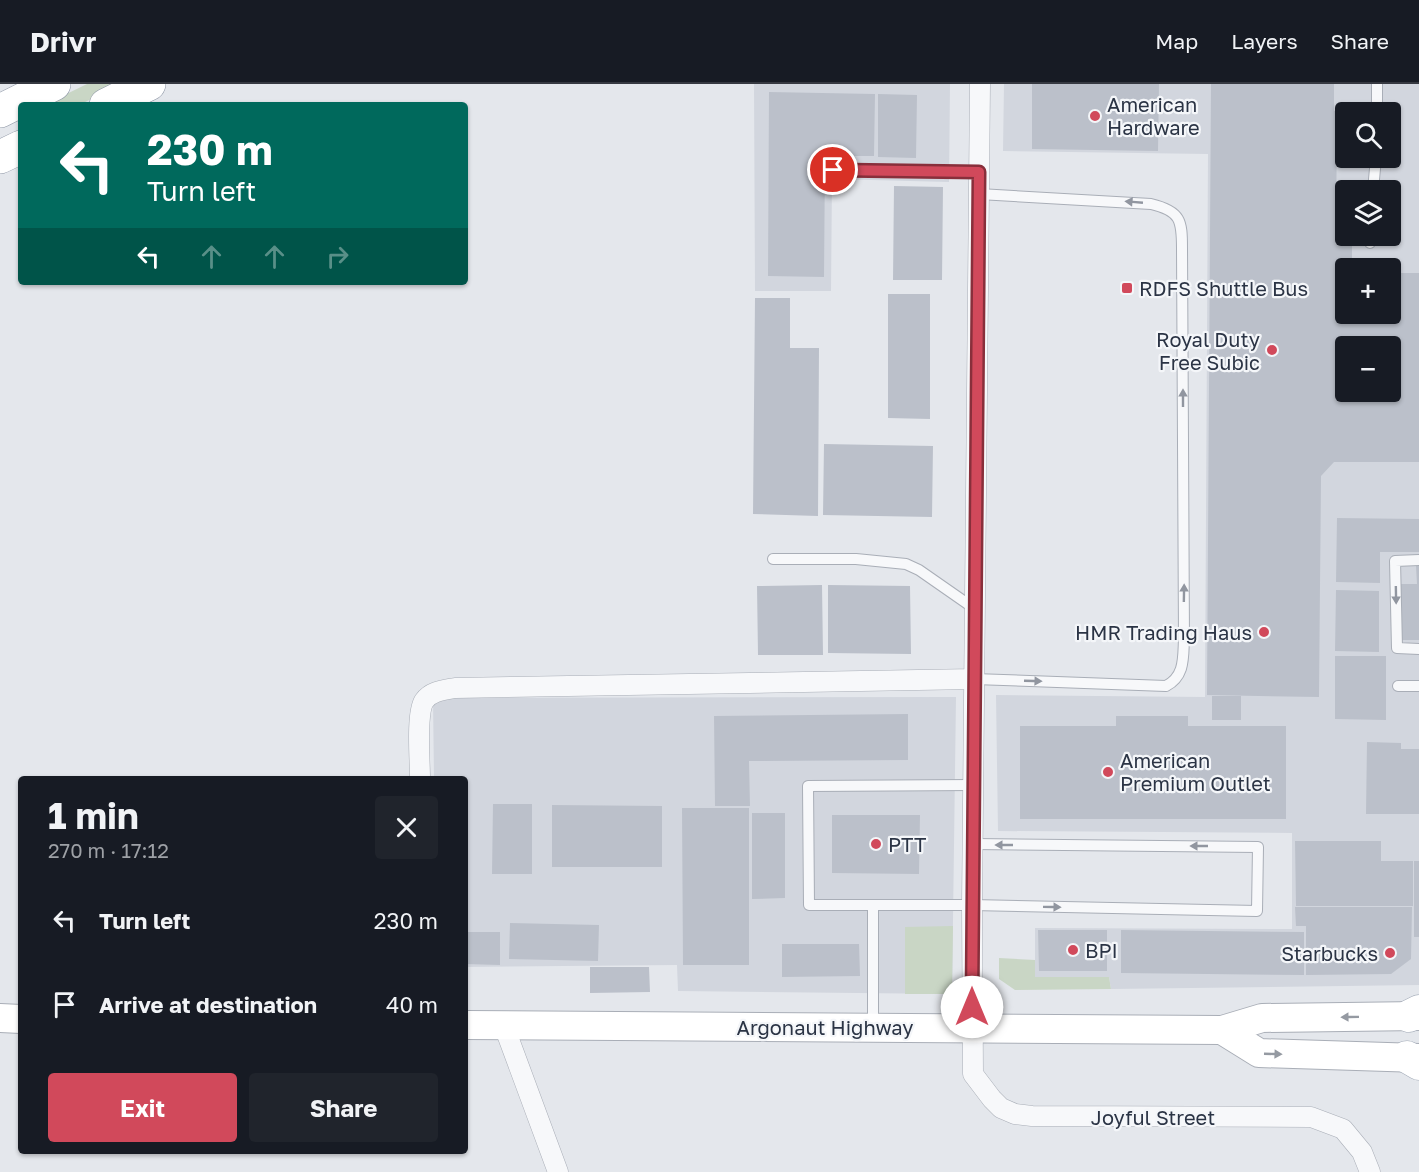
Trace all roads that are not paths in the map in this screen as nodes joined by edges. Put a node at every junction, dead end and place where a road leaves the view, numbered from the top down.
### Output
1 (54, 84) edge
2 (149, 84) edge
3 (980, 84) edge
4 (1377, 84) edge
5 (112, 102) edge
6 (1377, 102) edge
7 (0, 111) edge
8 (18, 148) edge
9 (0, 157) edge
10 (833, 170) dead end
11 (979, 172) junction
12 (980, 194) junction
13 (773, 559) dead end
14 (1419, 560) edge
15 (975, 609) junction
16 (1419, 649) edge
17 (974, 679) junction
18 (1398, 686) dead end
19 (1419, 686) edge
20 (420, 776) edge
21 (974, 784) junction
22 (973, 844) junction
23 (972, 905) junction
24 (873, 906) junction
25 (1416, 1014) edge
26 (0, 1018) edge
27 (18, 1019) edge
28 (468, 1025) edge
29 (504, 1026) junction
30 (873, 1027) junction
31 (972, 1028) junction
32 (1222, 1030) junction
33 (1415, 1060) edge
34 (558, 1172) edge
35 (1370, 1172) edge

1 - 7 highway
2 - 5 highway
3 - 11 street, Joyful Street
4 - 6 lane
8 - 9 highway
10 - 11 lane
11 - 12 street, Joyful Street
12 - 15 street, Joyful Street
17 -> 12 lane
13 - 15 lane
14 -> 16 lane
15 - 17 street, Joyful Street
17 - 20 street
17 - 21 street, Joyful Street
18 - 19 lane
21 - 22 street, Joyful Street
21 - 24 lane
22 - 23 street, Joyful Street
23 -> 22 lane
23 - 24 lane
23 - 31 street, Joyful Street
24 - 30 lane
25 -> 32 street, Argonaut Highway
26 - 27 street
28 - 29 street, Argonaut Highway
29 - 30 street, Argonaut Highway
29 - 34 street
30 - 31 street, Argonaut Highway
31 - 32 street, Argonaut Highway
31 - 35 street, Joyful Street
32 -> 33 street

